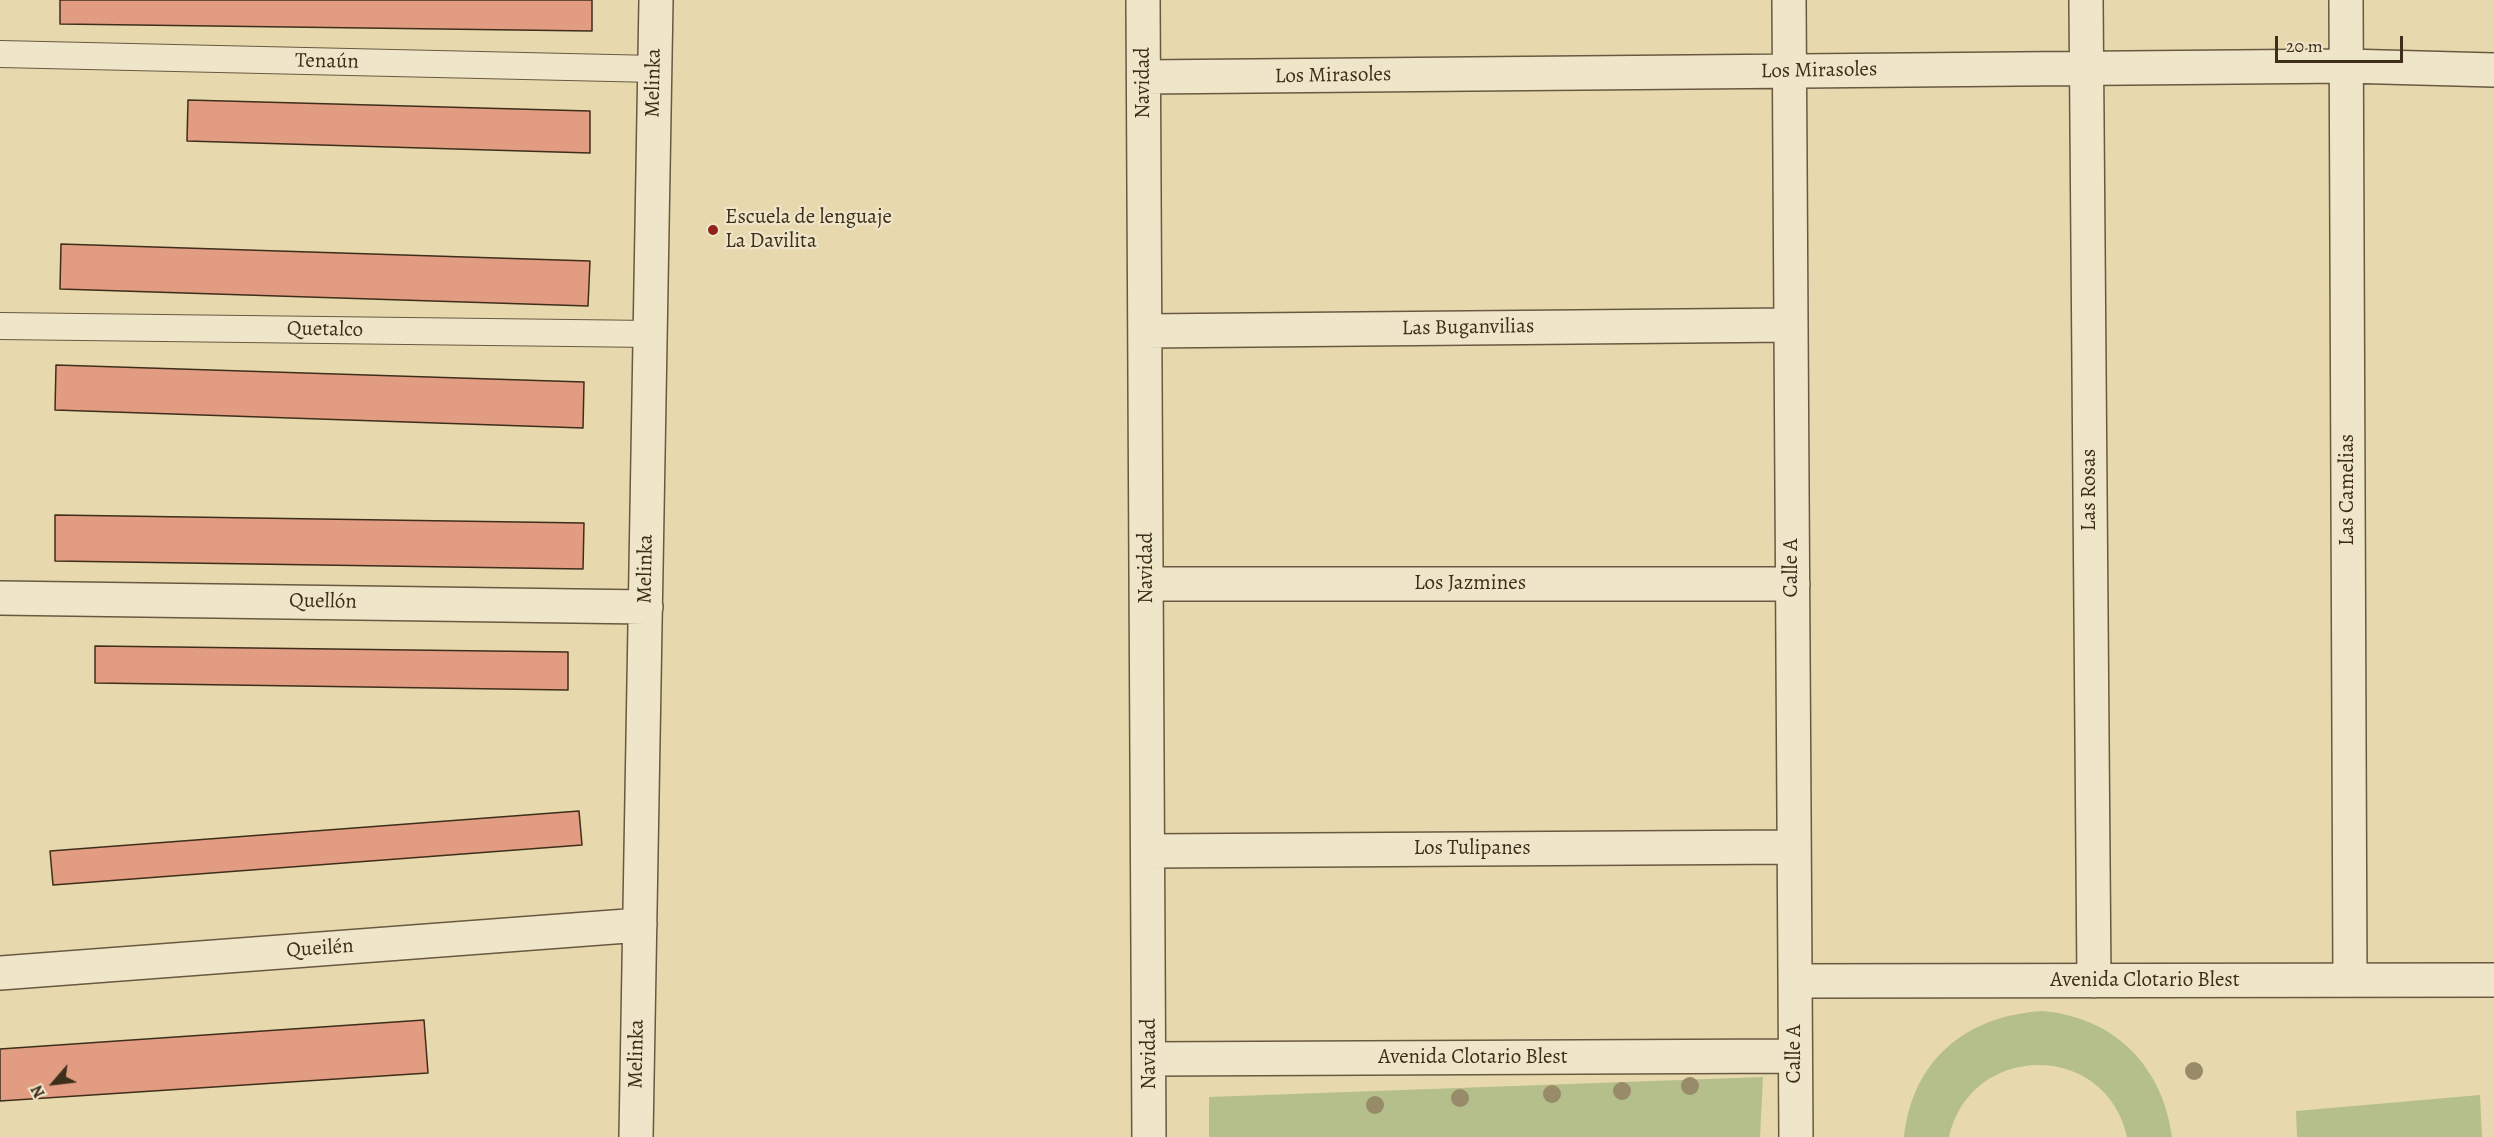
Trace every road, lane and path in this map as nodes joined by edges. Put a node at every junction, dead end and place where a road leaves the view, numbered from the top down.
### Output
1 (656, 0) edge
2 (1143, 0) edge
3 (1789, 0) edge
4 (2086, 0) edge
5 (2346, 0) edge
6 (0, 54) edge
7 (2346, 66) junction
8 (2087, 68) junction
9 (655, 69) junction
10 (2494, 70) edge
11 (1789, 71) junction
12 (1144, 77) junction
13 (0, 326) edge
14 (1791, 326) junction
15 (1145, 331) junction
16 (651, 334) junction
17 (1147, 584) junction
18 (1793, 584) junction
19 (0, 598) edge
20 (646, 607) junction
21 (1794, 848) junction
22 (1149, 851) junction
23 (640, 925) junction
24 (0, 973) edge
25 (2350, 980) junction
26 (2494, 980) edge
27 (1795, 981) junction
28 (2094, 981) junction
29 (1795, 1056) junction
30 (1150, 1059) junction
31 (636, 1137) edge
32 (1149, 1137) edge
33 (1796, 1137) edge

1 - 9 street, Melinka
2 - 12 street, Navidad
3 - 11 street, Calle A
4 - 8 street, Las Rosas
5 - 7 street, Las Camelias
6 - 9 street, Tenaún
7 - 8 street, Los Mirasoles
7 - 10 street, Los Mirasoles
7 - 25 street, Las Camelias
8 - 11 street, Los Mirasoles
8 - 28 street, Las Rosas
9 - 16 street, Melinka
11 - 12 street, Los Mirasoles
11 - 14 street, Calle A
12 - 15 street, Navidad
13 - 16 street, Quetalco
14 - 15 street, Las Buganvilias
14 - 18 street, Calle A
15 - 17 street, Navidad
16 - 20 street, Melinka
17 - 18 street, Los Jazmines
17 - 22 street, Navidad
18 - 21 street, Calle A
19 - 20 street, Quellón
20 - 23 street, Melinka
21 - 22 street, Los Tulipanes
21 - 27 street, Calle A
22 - 30 street, Navidad
23 - 24 street, Queilén
23 - 31 street, Melinka
25 - 26 street, Avenida Clotario Blest
25 - 28 street, Avenida Clotario Blest
27 - 28 street, Avenida Clotario Blest
27 - 29 street, Calle A
29 - 30 street, Avenida Clotario Blest
29 - 33 street, Calle A
30 - 32 street, Navidad

